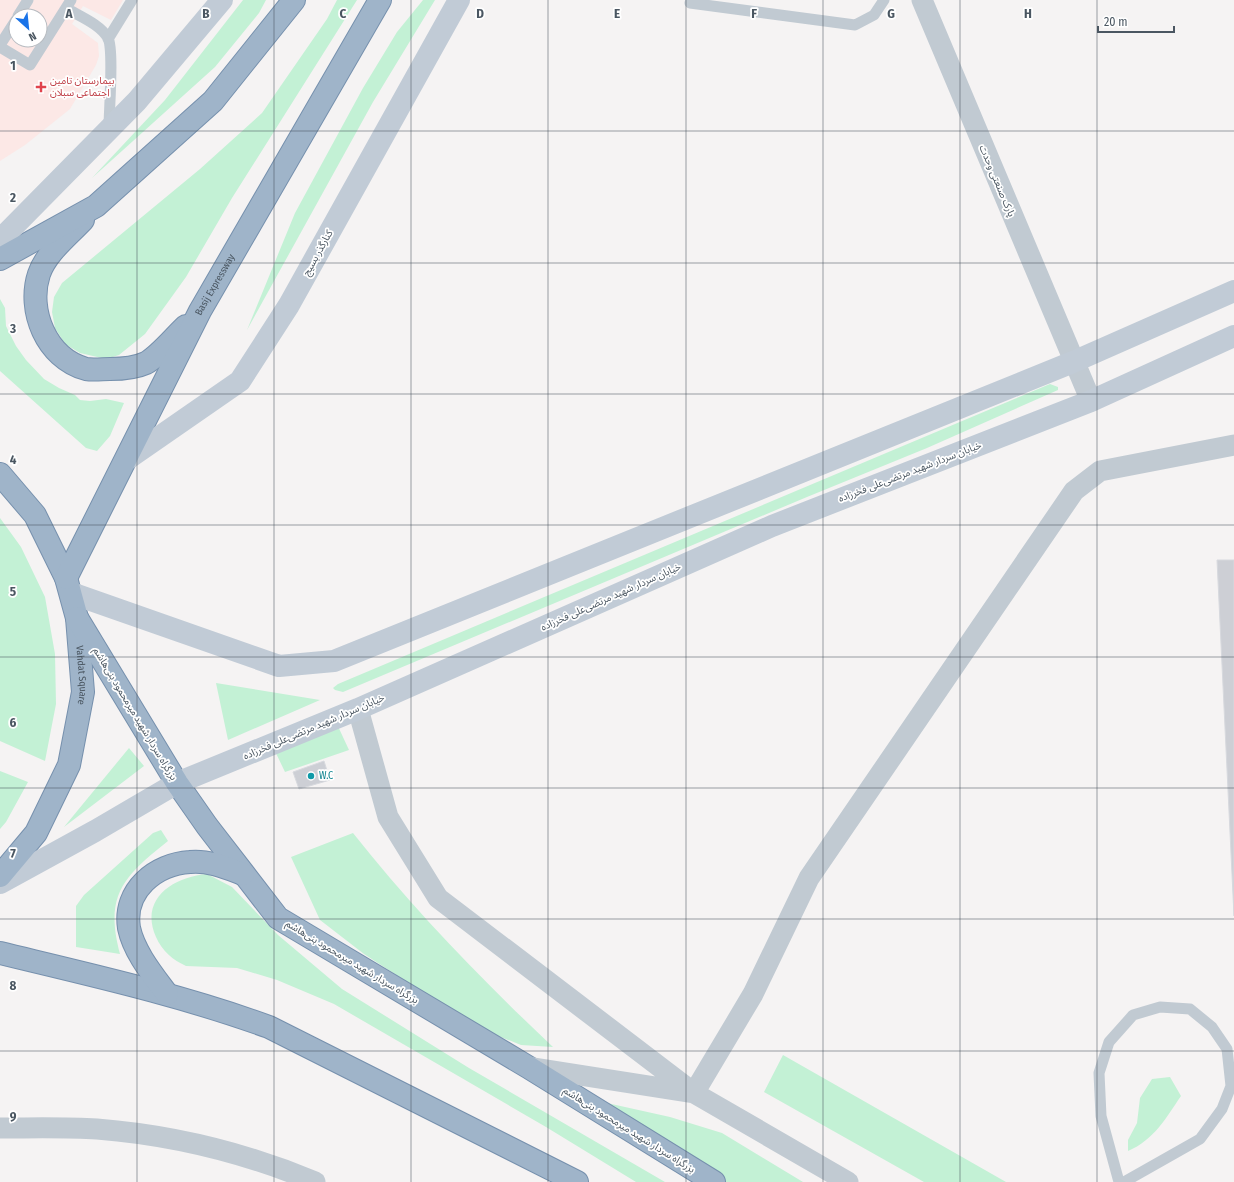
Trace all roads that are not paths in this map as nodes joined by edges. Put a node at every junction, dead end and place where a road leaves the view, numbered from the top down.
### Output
1 (132, 0) edge
2 (222, 0) edge
3 (294, 0) edge
4 (380, 0) edge
5 (459, 0) edge
6 (884, 0) edge
7 (922, 0) edge
8 (690, 3) dead end
9 (68, 4) edge
10 (8, 33) edge
11 (108, 39) junction
12 (0, 46) edge
13 (108, 131) junction
14 (96, 206) junction
15 (0, 240) edge
16 (0, 259) edge
17 (1234, 291) edge
18 (200, 311) junction
19 (1234, 336) edge
20 (1073, 362) junction
21 (1091, 401) junction
22 (1234, 444) edge
23 (126, 460) junction
24 (0, 474) edge
25 (69, 586) junction
26 (77, 618) junction
27 (358, 709) junction
28 (177, 783) junction
29 (244, 874) junction
30 (0, 876) edge
31 (0, 883) edge
32 (0, 953) edge
33 (167, 994) junction
34 (528, 1067) junction
35 (694, 1093) junction
36 (0, 1128) edge
37 (315, 1182) edge
38 (576, 1182) edge
39 (714, 1182) edge
40 (848, 1182) edge
41 (1119, 1182) edge
42 (1124, 1182) edge

1 - 11 lane
2 - 13 main road
3 - 14 highway
4 - 18 highway, Basij Expressway
5 - 23 main road, کنارگذر بسیج
6 - 8 lane
7 - 20 street, پارک صنعتی وحدت
9 - 11 lane
9 - 12 lane
10 - 12 lane
11 - 13 lane
13 - 15 main road
14 - 16 highway
14 - 18 highway
17 - 20 main road
18 - 23 highway, Basij Expressway
19 - 21 main road, خیابان سردار شهید مرتضی‌علی فخرزاده
20 - 21 street, پارک صنعتی وحدت
20 - 25 main road
21 - 27 main road, خیابان سردار شهید مرتضی‌علی فخرزاده
22 - 35 street
23 - 25 highway, Basij Expressway
24 - 25 highway, Vahdat Square
25 - 26 highway, Vahdat Square
26 - 28 highway, بزرگراه سردار شهید میرمحمود بنی‌هاشم
26 - 30 highway, Vahdat Square
27 - 28 main road, خیابان سردار شهید مرتضی‌علی فخرزاده
27 - 35 street
28 - 29 highway, بزرگراه سردار شهید میرمحمود بنی‌هاشم
28 - 31 main road, خیابان سردار شهید مرتضی‌علی فخرزاده
29 - 33 highway
29 - 34 highway, بزرگراه سردار شهید میرمحمود بنی‌هاشم
32 - 33 highway
33 - 38 highway
34 - 35 street
34 - 39 highway, بزرگراه سردار شهید میرمحمود بنی‌هاشم
35 - 40 street
36 - 37 street
41 - 42 lane

